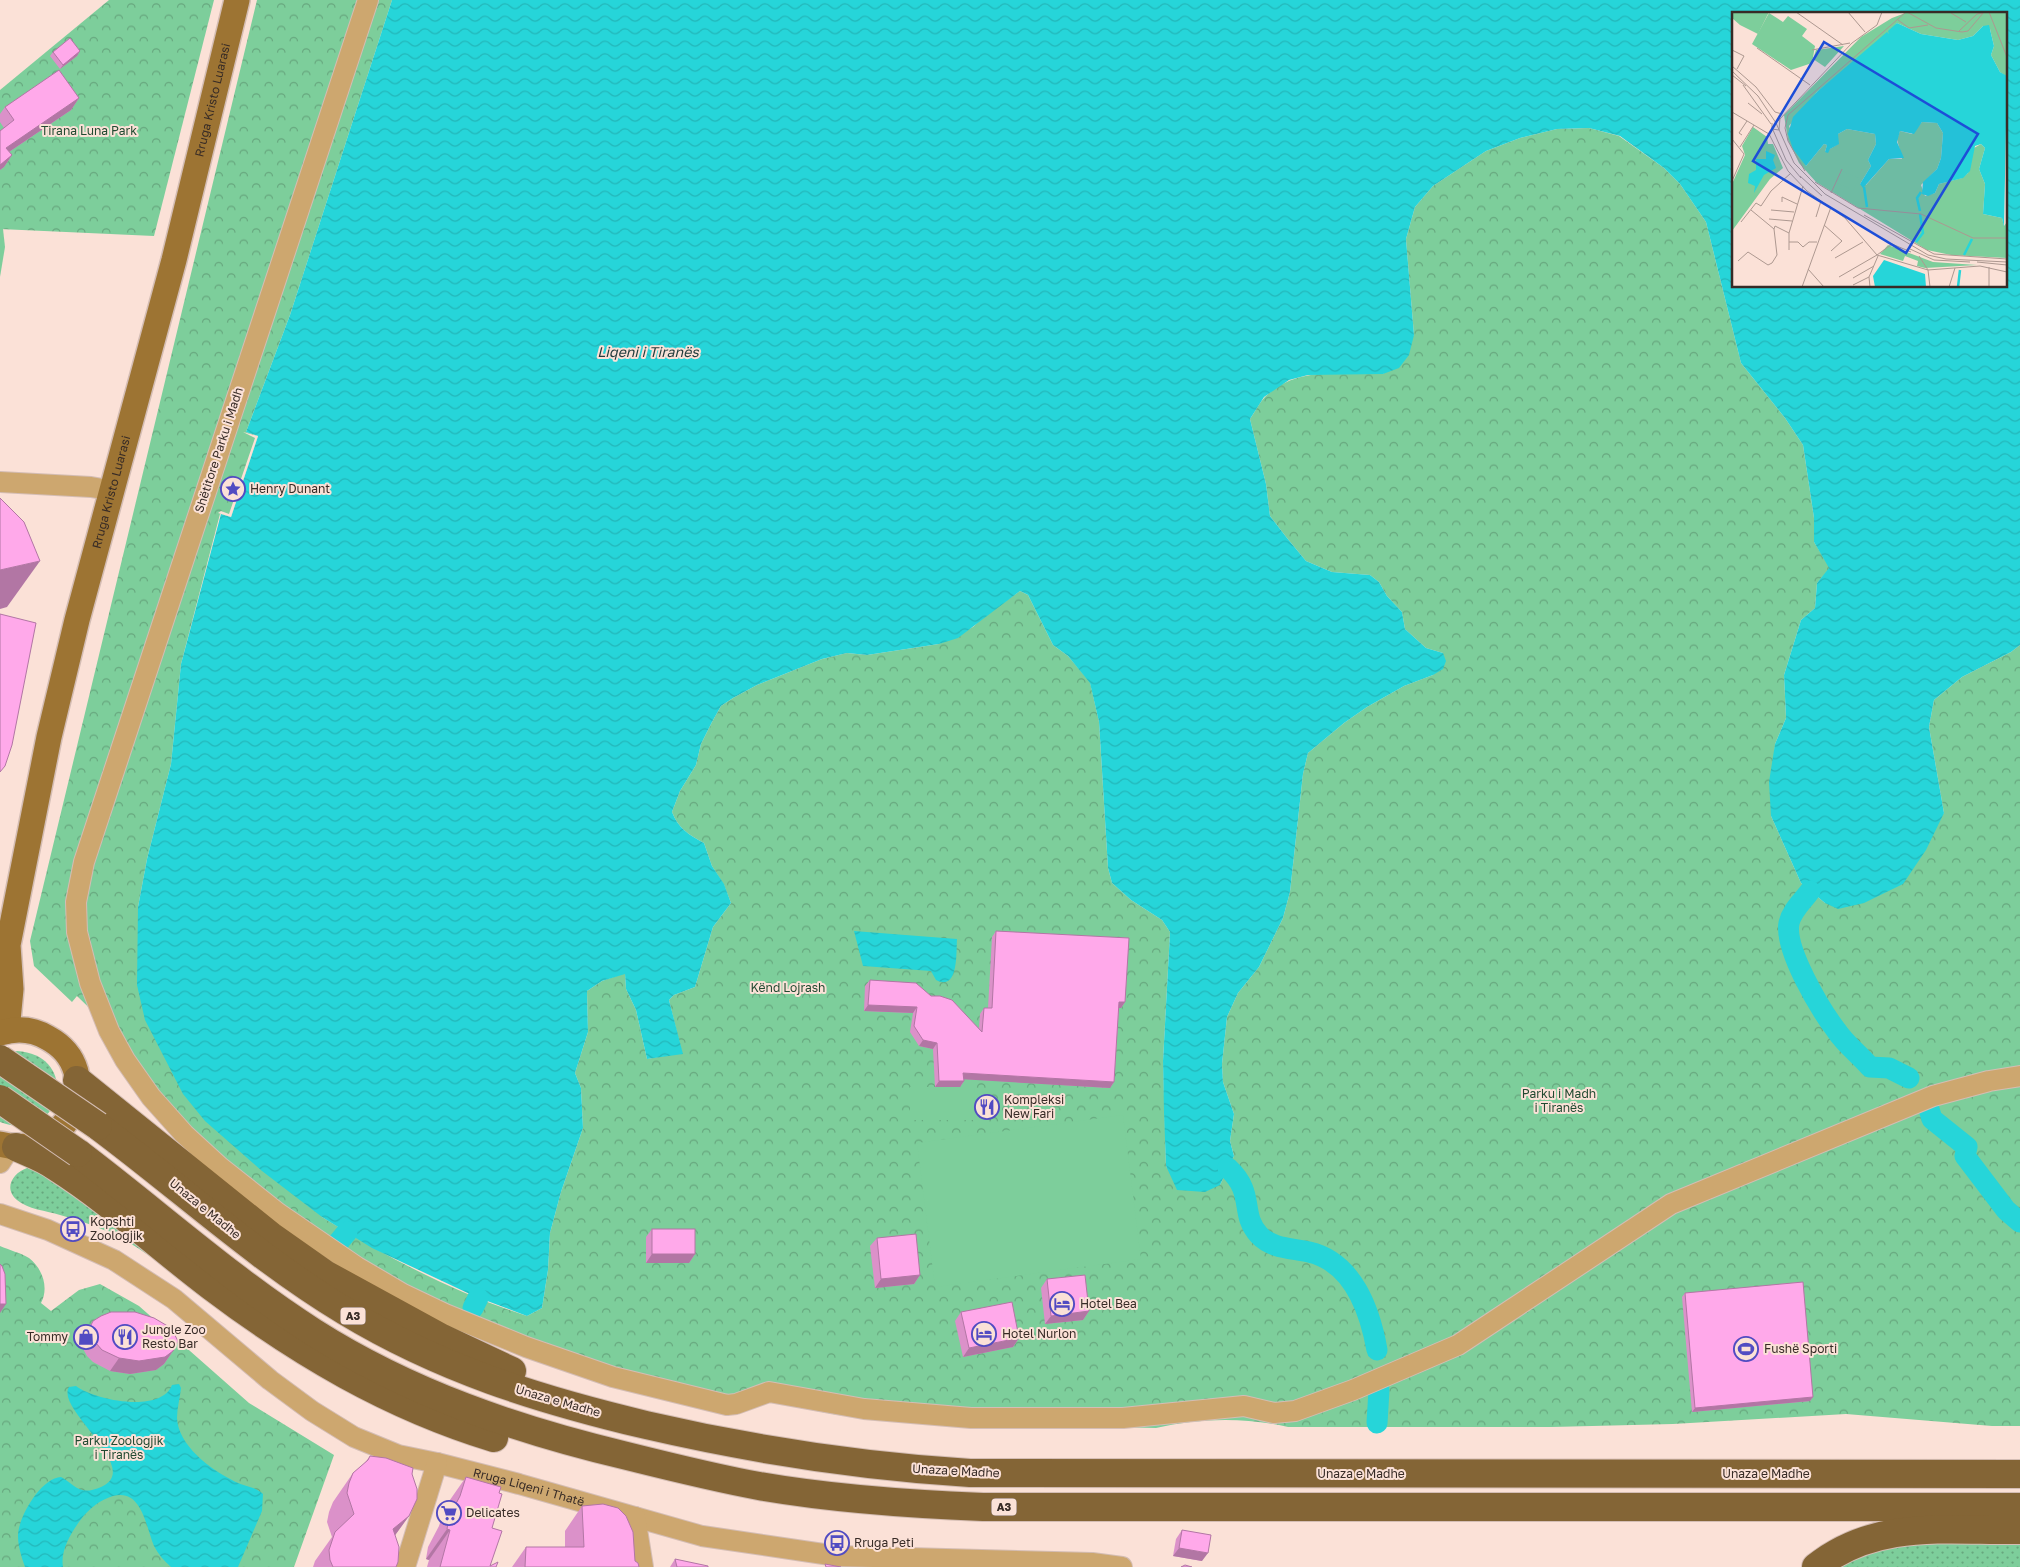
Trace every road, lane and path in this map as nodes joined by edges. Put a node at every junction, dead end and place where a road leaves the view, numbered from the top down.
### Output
1 (238, 0) edge
2 (368, 0) edge
3 (0, 482) edge
4 (114, 491) junction
5 (4, 946) edge
6 (11, 1031) edge
7 (0, 1060) edge
8 (2020, 1076) edge
9 (77, 1080) junction
10 (0, 1099) edge
11 (7, 1150) edge
12 (0, 1214) edge
13 (649, 1426) junction
14 (605, 1451) junction
15 (437, 1463) junction
16 (2020, 1474) edge
17 (2020, 1507) edge
18 (635, 1517) junction
19 (2020, 1530) edge
20 (1023, 1565) edge
21 (405, 1567) edge
22 (643, 1567) edge
23 (1122, 1567) edge
24 (1816, 1567) edge

1 - 4 main road, Rruga Kristo Luarasi
2 - 8 street, Shëtitore Parku i Madh
3 - 4 street
4 - 5 main road, Rruga Kristo Luarasi
5 - 6 main road, Rruga Kristo Luarasi
6 - 9 main road
7 - 13 highway, Unaza e Madhe / A3, bridge
9 - 11 main road
9 - 13 highway
10 - 14 highway, A3, bridge
11 - 14 highway
12 - 15 street, Rruga Liqeni i Thatë
13 - 16 highway, Unaza e Madhe / A3
14 - 17 highway, A3
15 - 18 street, Rruga Liqeni i Thatë
15 - 21 street
18 - 20 street, Rruga Liqeni i Thatë
18 - 22 street
19 - 24 highway
20 - 23 street, Rruga Liqeni i Thatë

